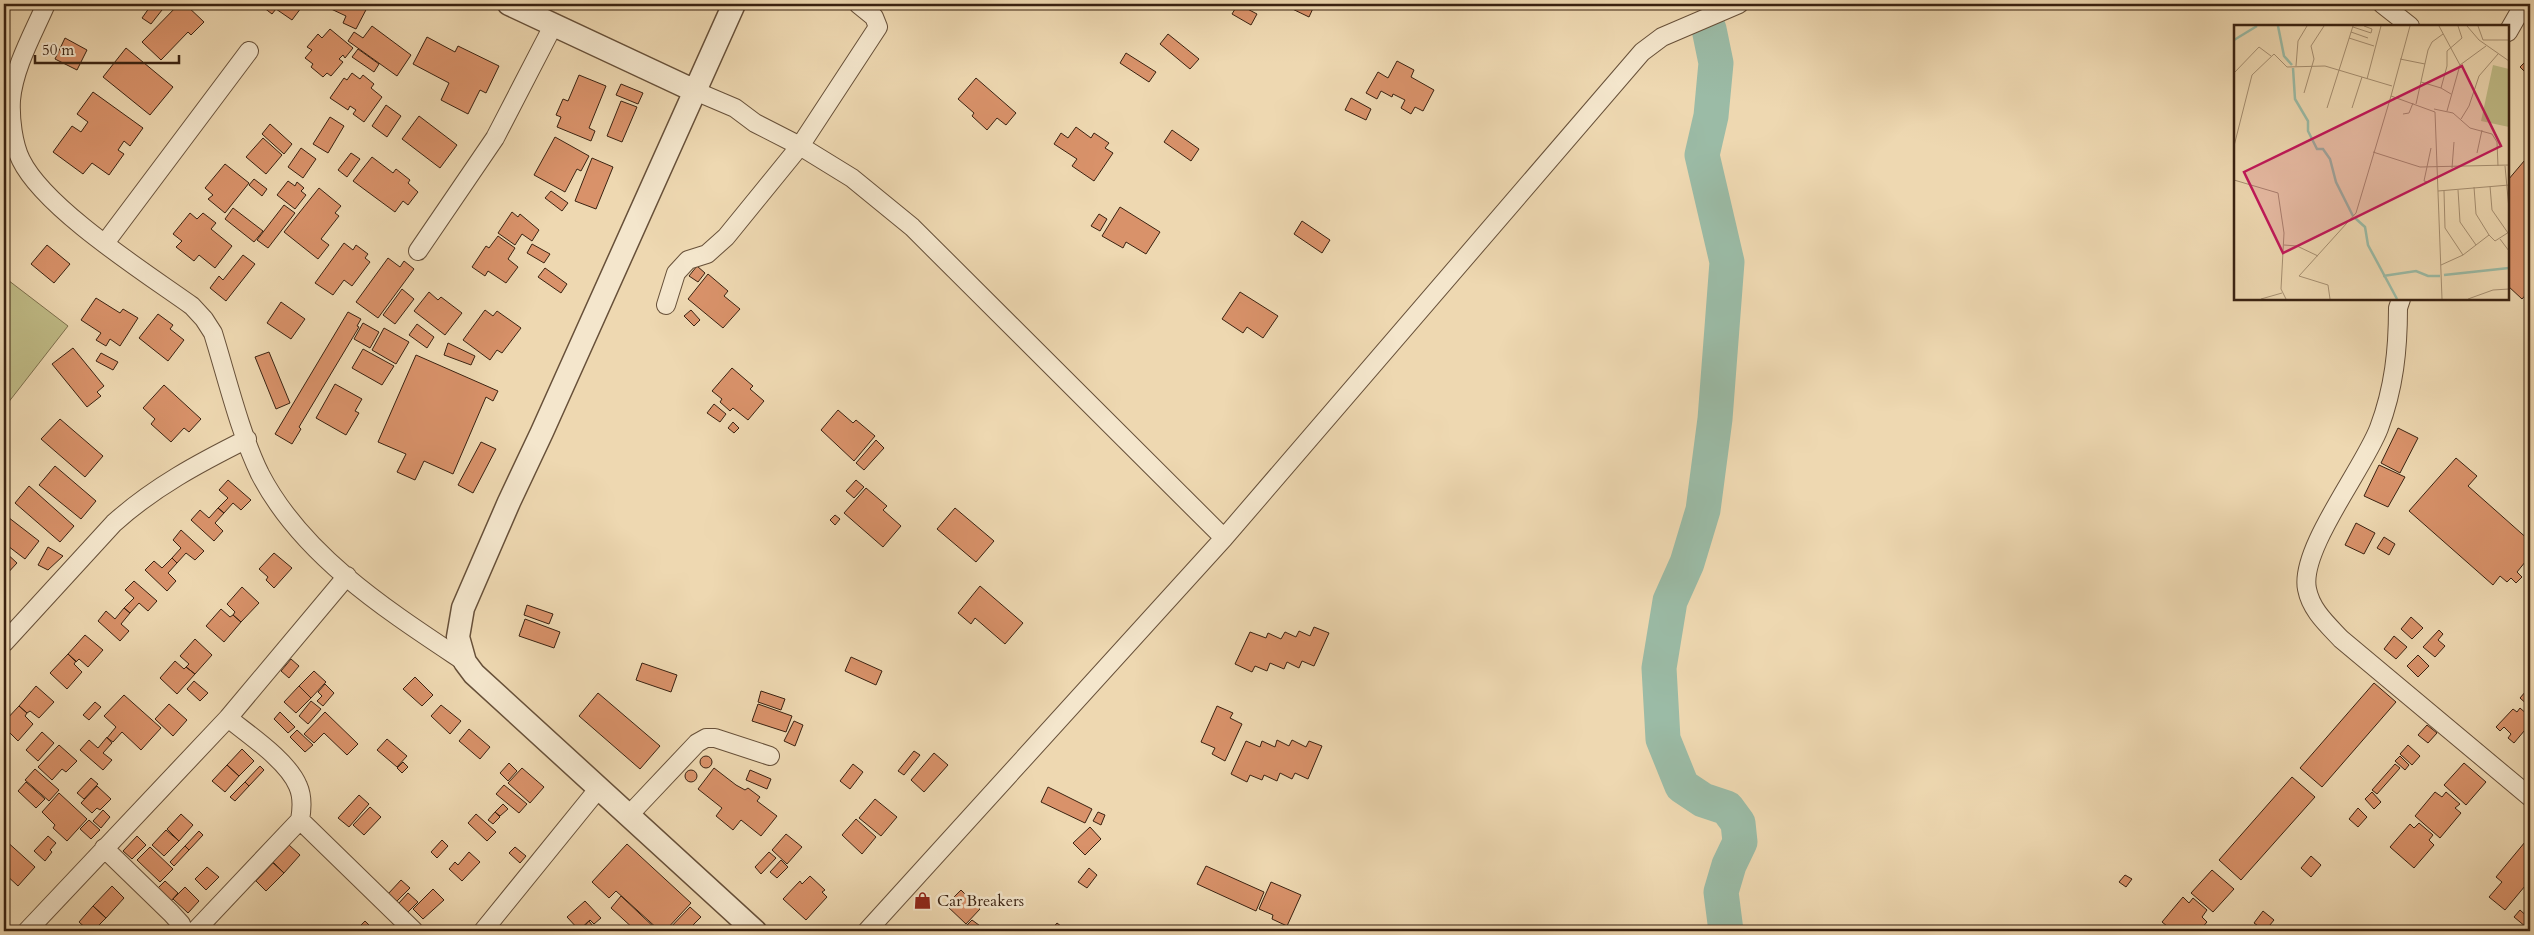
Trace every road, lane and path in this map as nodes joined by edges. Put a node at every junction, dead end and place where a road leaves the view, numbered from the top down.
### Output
1 (46, 4) edge
2 (509, 4) edge
3 (734, 4) edge
4 (858, 4) edge
5 (1739, 4) edge
6 (2382, 4) edge
7 (2524, 4) edge
8 (554, 24) junction
9 (2409, 25) edge
10 (2509, 30) edge
11 (249, 51) dead end
12 (695, 91) junction
13 (800, 146) junction
14 (105, 243) junction
15 (418, 250) dead end
16 (2401, 300) edge
17 (666, 305) dead end
18 (247, 439) junction
19 (1224, 538) junction
20 (347, 576) junction
21 (4, 642) edge
22 (465, 662) junction
23 (228, 718) junction
24 (770, 756) dead end
25 (599, 788) junction
26 (2530, 796) edge
27 (629, 815) junction
28 (300, 820) junction
29 (104, 848) junction
30 (27, 931) edge
31 (183, 931) edge
32 (195, 931) edge
33 (414, 931) edge
34 (483, 931) edge
35 (755, 931) edge
36 (868, 931) edge

1 - 14 street
2 - 8 street
3 - 12 street
4 - 13 street
5 - 19 street
6 - 9 street
7 - 10 street
8 - 12 street
8 - 15 street
11 - 14 street
12 - 13 street
12 - 22 street
13 - 17 street
13 - 19 street
14 - 18 street
16 - 26 street
18 - 20 street
18 - 21 street
19 - 36 street
20 - 22 street
20 - 23 street
22 - 25 street
23 - 28 street
23 - 29 street
24 - 27 street
25 - 27 street
25 - 34 street
27 - 35 street
28 - 32 street
28 - 33 street
29 - 30 street
29 - 31 street

